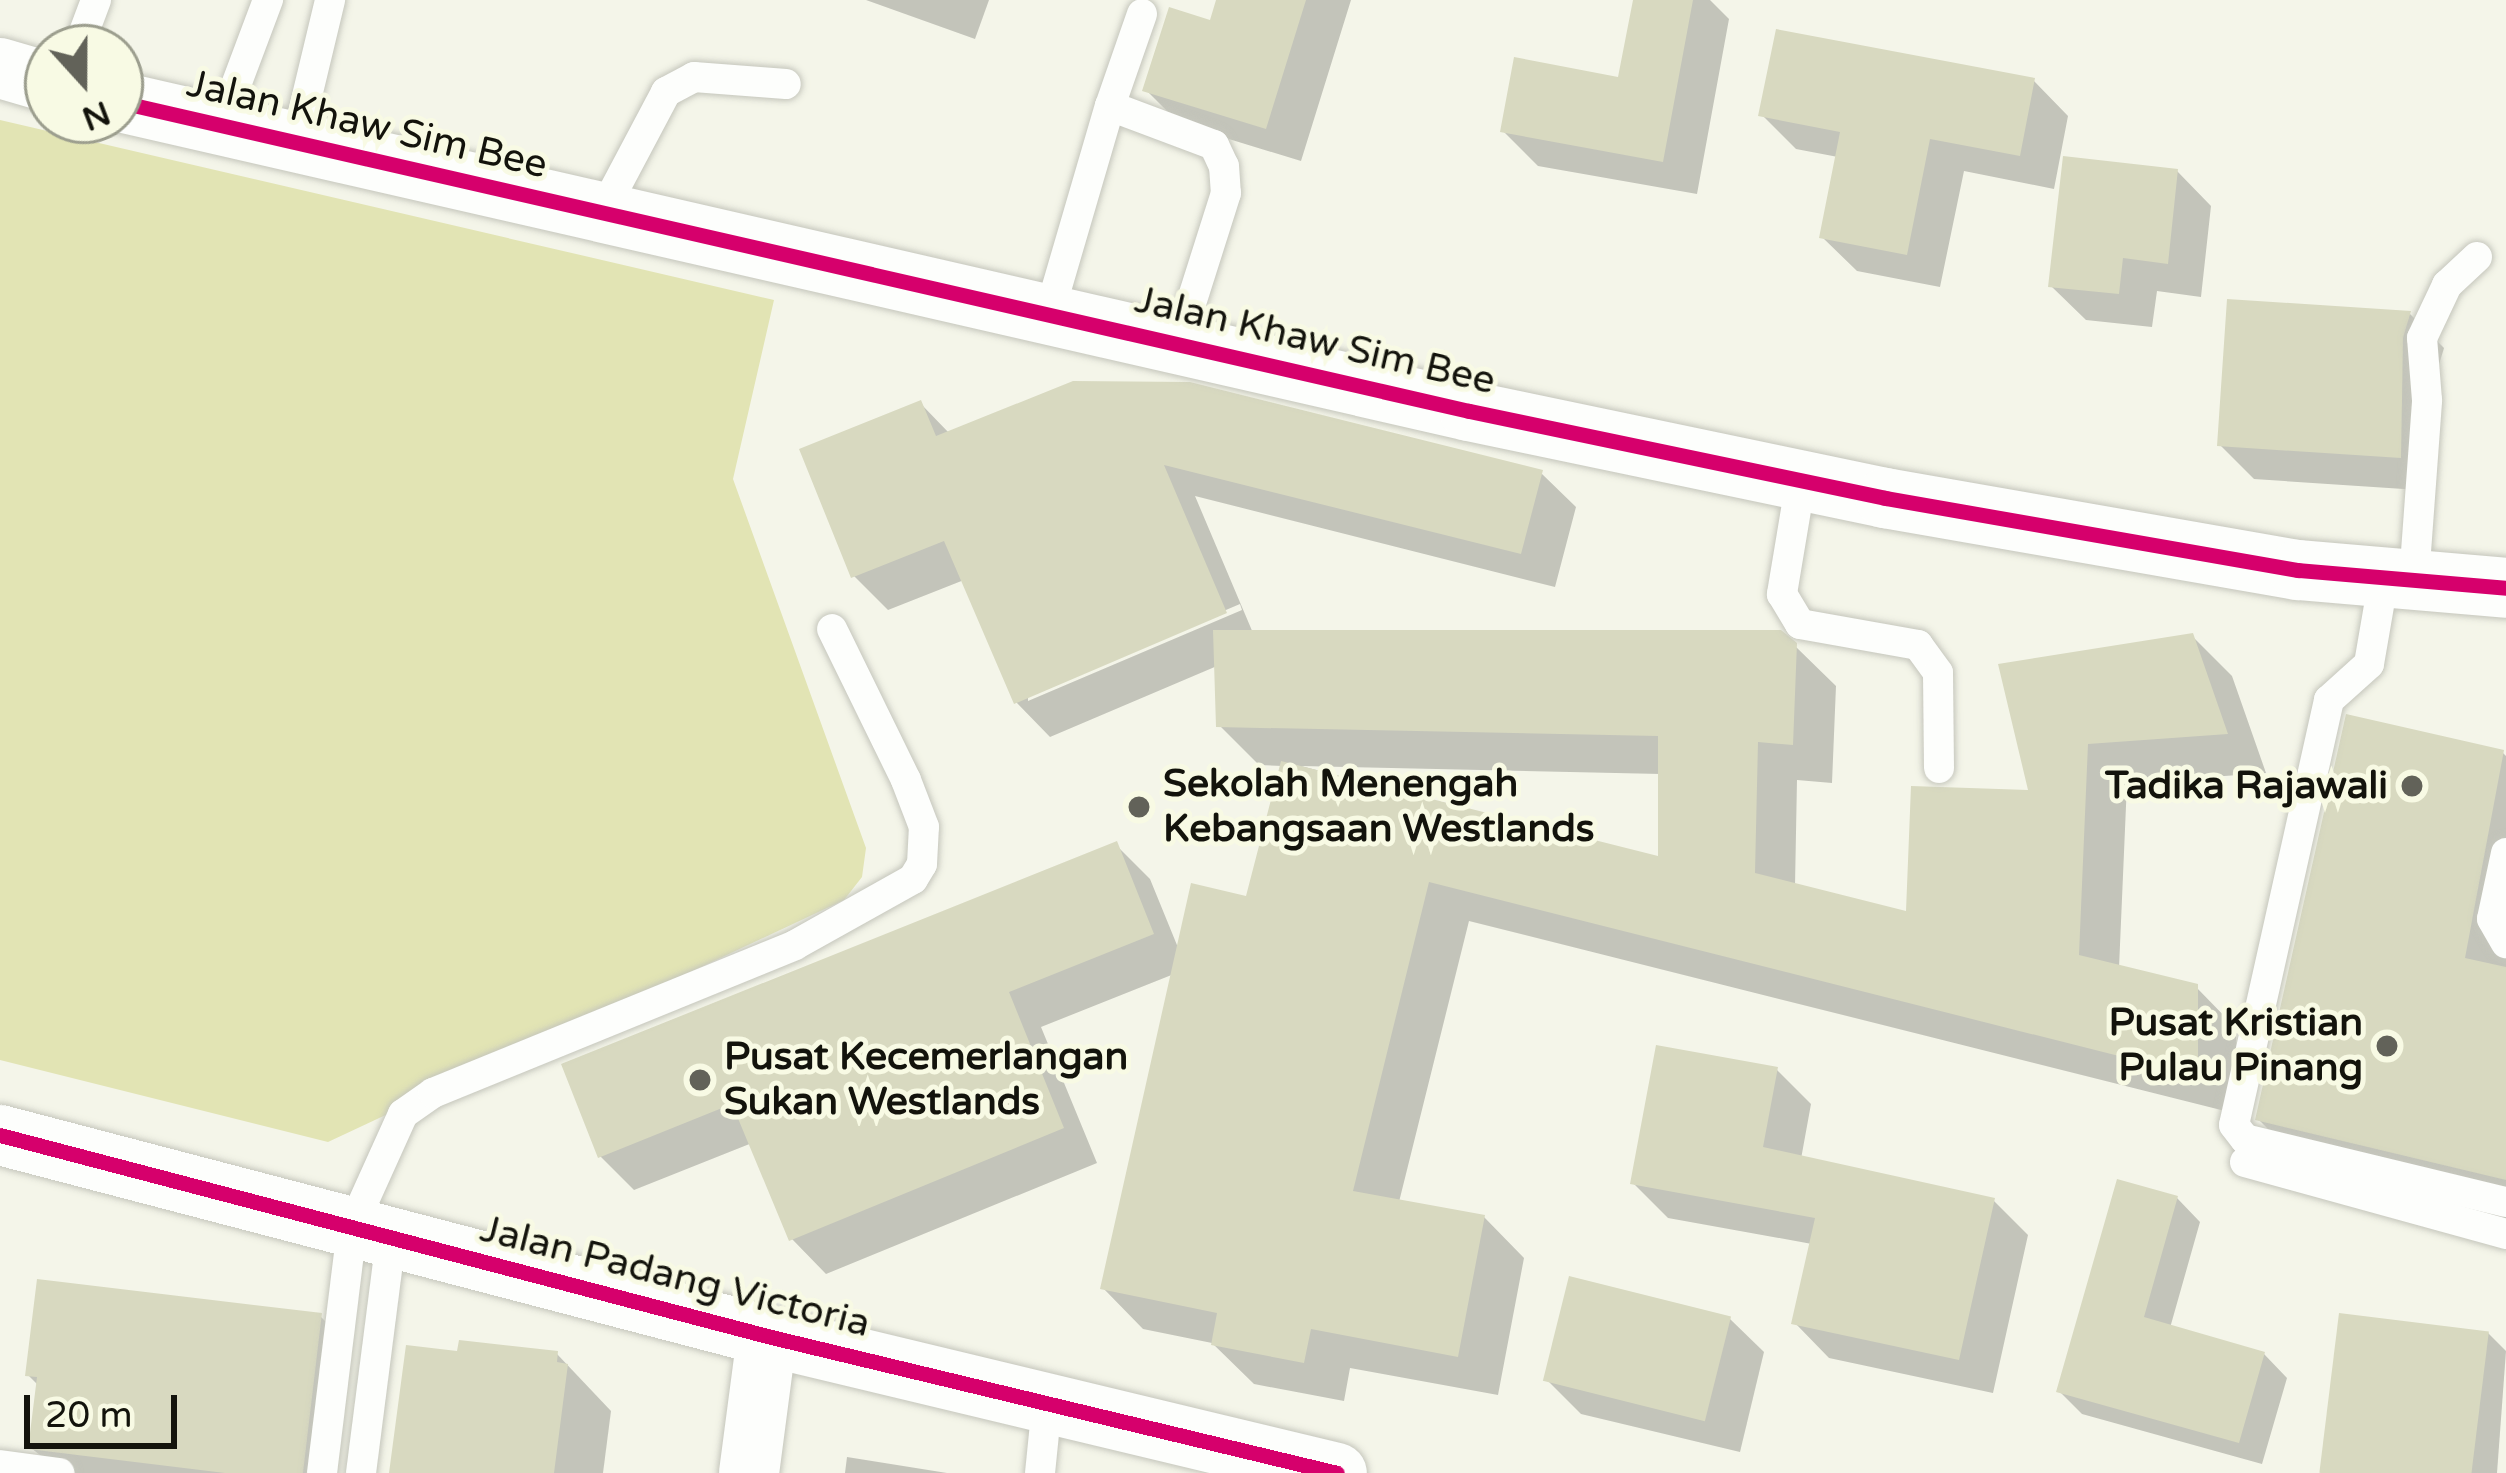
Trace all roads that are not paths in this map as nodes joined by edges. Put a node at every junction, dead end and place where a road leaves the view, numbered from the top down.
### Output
1 (268, 0) edge
2 (330, 0) edge
3 (1142, 14) dead end
4 (786, 84) dead end
5 (1110, 106) junction
6 (144, 107) edge
7 (221, 125) junction
8 (296, 142) junction
9 (602, 213) junction
10 (2477, 257) dead end
11 (1049, 314) junction
12 (1178, 344) junction
13 (1802, 480) junction
14 (2399, 578) junction
15 (2506, 588) edge
16 (832, 629) dead end
17 (1939, 768) dead end
18 (2506, 853) edge
19 (2506, 943) edge
20 (0, 1135) edge
21 (2245, 1162) dead end
22 (2506, 1202) edge
23 (371, 1233) junction
24 (2506, 1234) edge
25 (767, 1336) junction
26 (1047, 1403) junction
27 (0, 1465) edge
28 (59, 1473) edge
29 (322, 1473) edge
30 (361, 1473) edge
31 (749, 1473) edge
32 (1040, 1473) edge
33 (1337, 1473) edge

1 - 7 lane
2 - 8 lane
3 - 5 lane
4 - 9 lane
5 - 11 lane
5 - 12 lane
6 - 7 street, Jalan Khaw Sim Bee
7 - 8 street, Jalan Khaw Sim Bee
8 - 9 street, Jalan Khaw Sim Bee
9 - 11 street, Jalan Khaw Sim Bee
10 - 14 lane
11 - 12 street, Jalan Khaw Sim Bee
12 - 13 street, Jalan Khaw Sim Bee
13 - 14 street, Jalan Khaw Sim Bee
13 - 17 lane
14 - 15 street, Jalan Khaw Sim Bee
14 - 22 lane
16 - 23 lane
18 - 19 lane
20 - 23 street, Jalan Padang Victoria
21 - 24 lane
23 - 25 street, Jalan Padang Victoria
23 - 29 lane
23 - 30 lane
25 - 26 street, Jalan Padang Victoria
25 - 31 street
26 - 32 lane
26 - 33 street, Jalan Padang Victoria
27 - 28 lane

